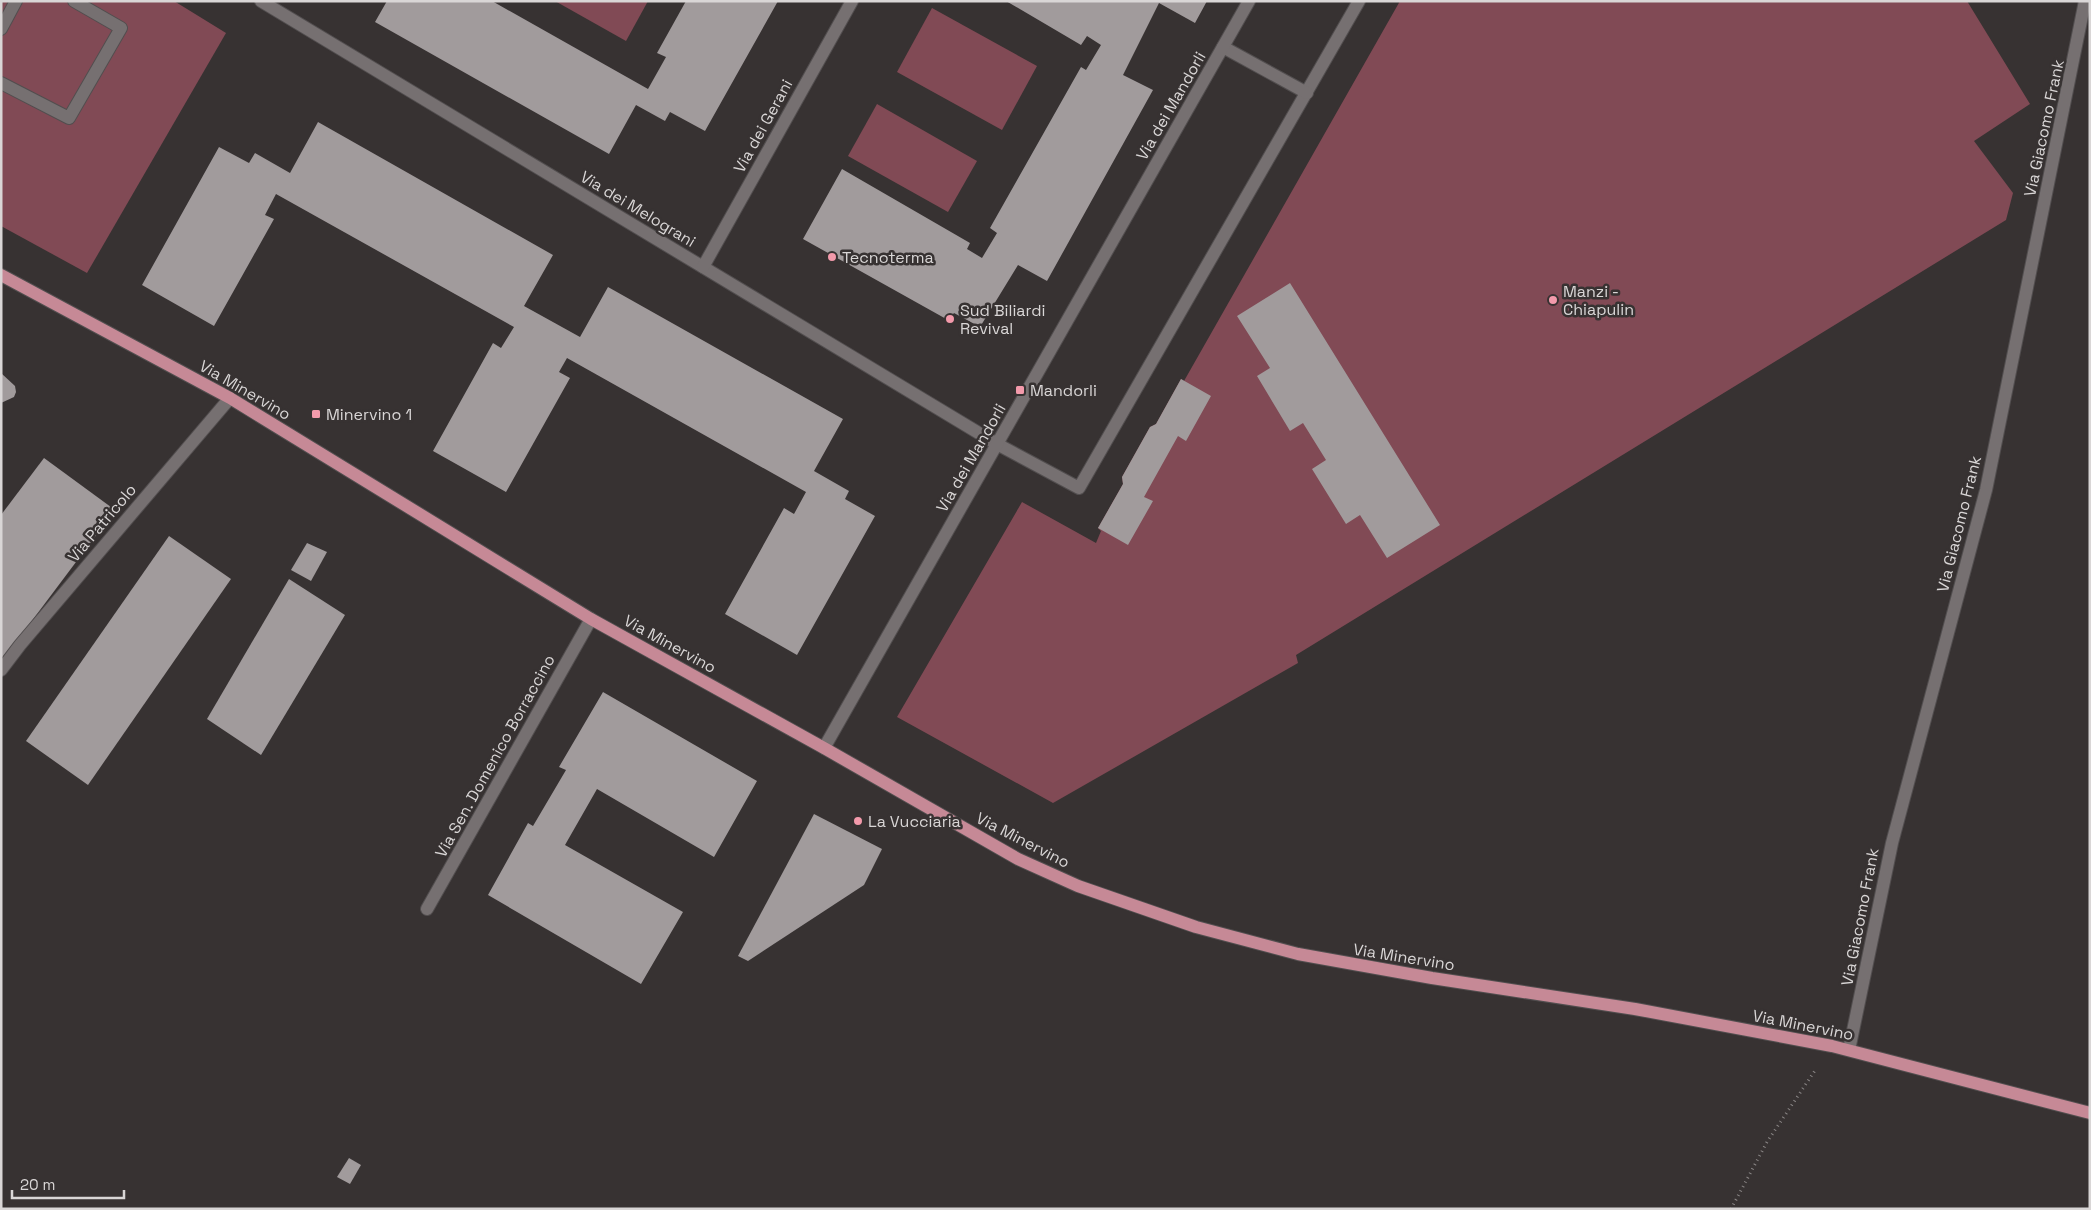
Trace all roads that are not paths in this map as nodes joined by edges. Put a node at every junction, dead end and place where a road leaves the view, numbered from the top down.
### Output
1 (16, 1) edge
2 (74, 1) edge
3 (261, 1) edge
4 (852, 1) edge
5 (1249, 1) edge
6 (1359, 1) edge
7 (2085, 1) edge
8 (1, 29) edge
9 (1223, 47) junction
10 (1, 82) edge
11 (1307, 93) junction
12 (702, 266) junction
13 (1, 276) edge
14 (230, 398) junction
15 (997, 444) junction
16 (591, 618) junction
17 (1, 670) edge
18 (824, 748) junction
19 (427, 909) dead end
20 (1849, 1050) junction
21 (2090, 1112) edge

1 - 8 street
2 - 10 street
3 - 12 street, Via dei Melograni
4 - 12 street, Via dei Gerani
5 - 9 street, Via dei Mandorli
6 - 11 street
7 - 20 street, Via Giacomo Frank
9 - 11 street
9 - 15 street, Via dei Mandorli
11 - 15 street, Via dei Melograni
12 - 15 street, Via dei Melograni
13 - 14 main road, Via Minervino
14 - 16 main road, Via Minervino
14 - 17 street, Via Patricolo
15 - 18 street, Via dei Mandorli
16 - 18 main road, Via Minervino
16 - 19 street, Via Sen. Domenico Borraccino
18 - 20 main road, Via Minervino
20 - 21 main road, Via Minervino

